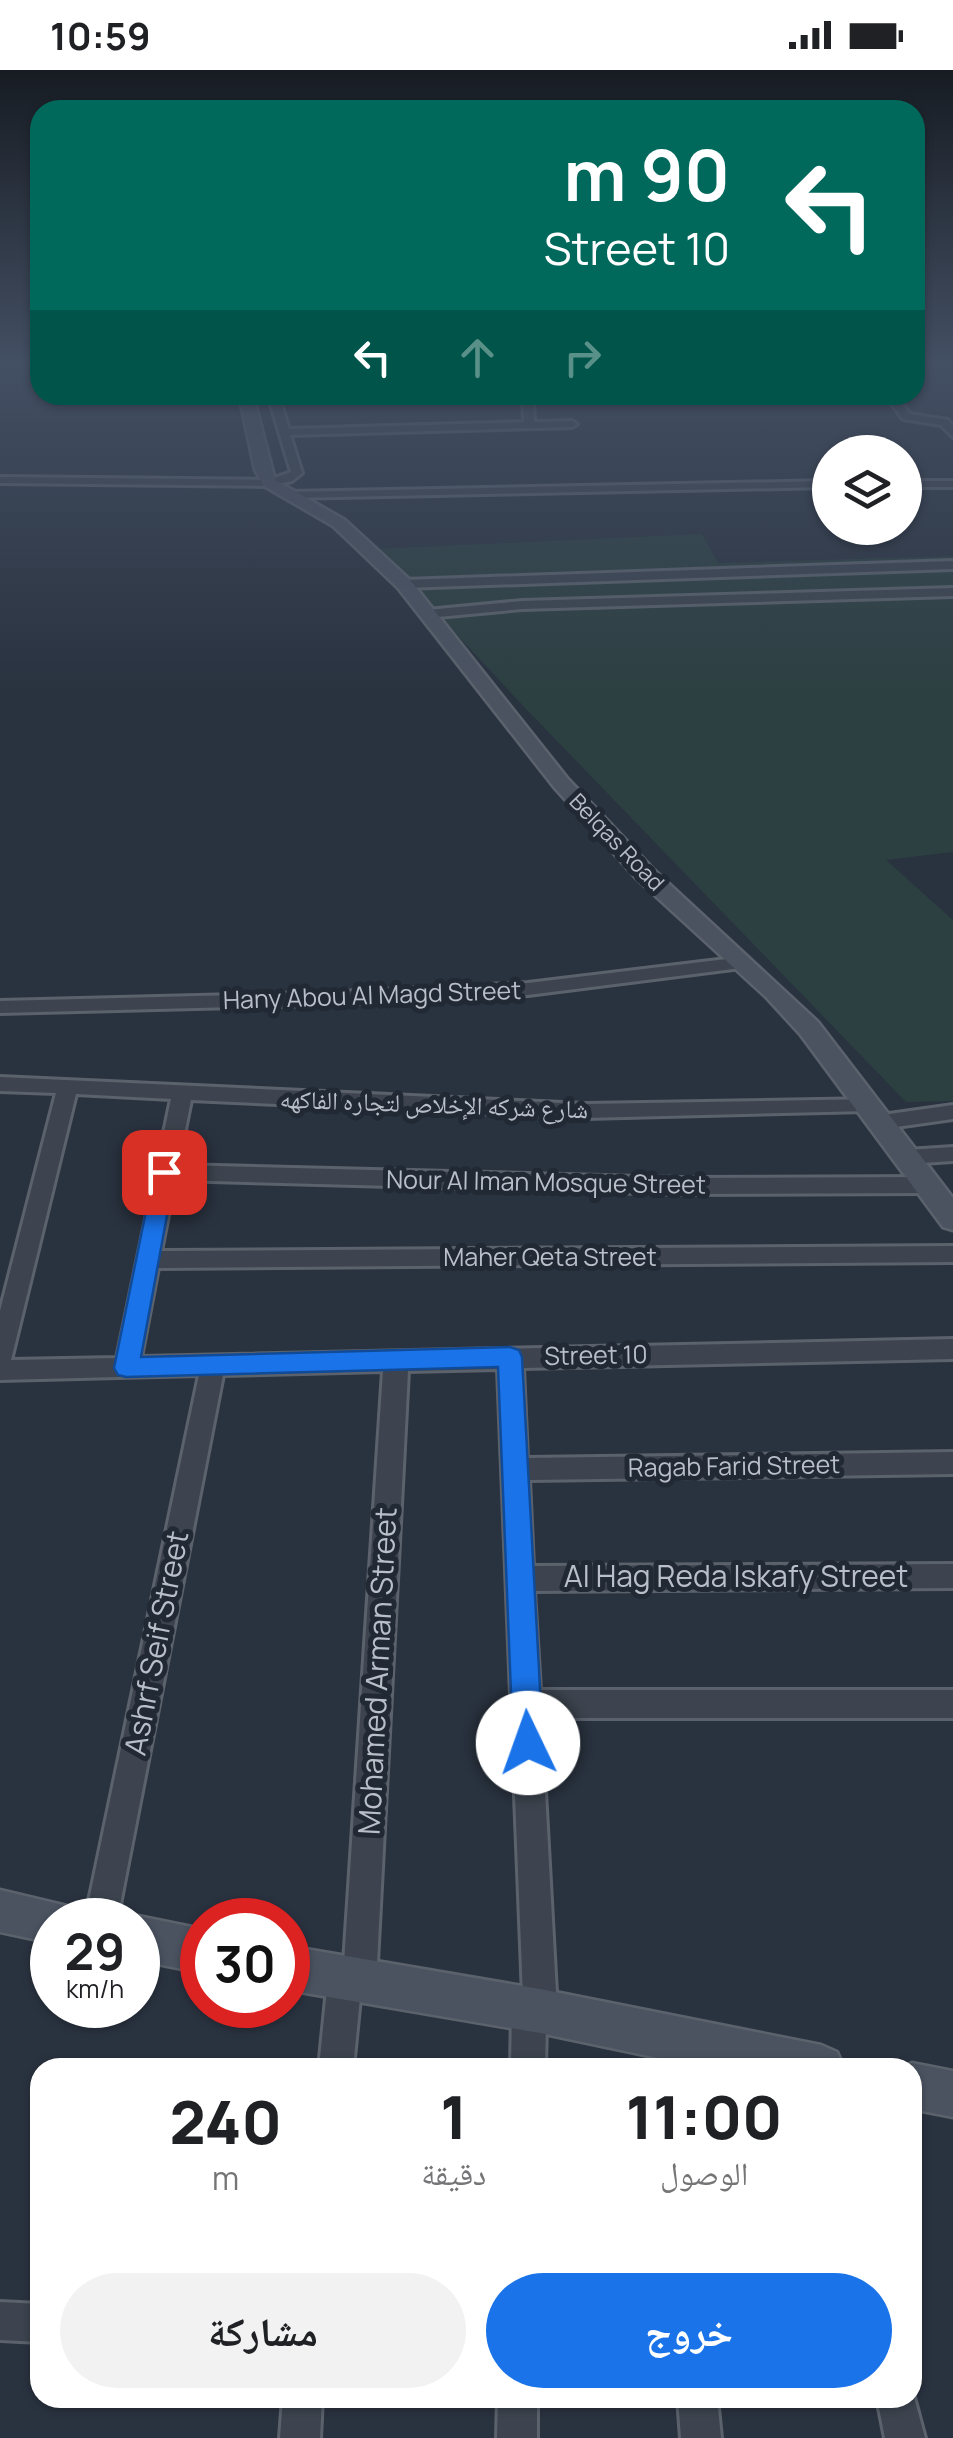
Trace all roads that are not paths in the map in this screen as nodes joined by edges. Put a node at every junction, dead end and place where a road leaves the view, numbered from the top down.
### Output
1 (57, 472) edge
2 (265, 472) edge
3 (297, 472) edge
4 (266, 477) junction
5 (0, 480) edge
6 (812, 484) edge
7 (922, 484) edge
8 (953, 484) edge
9 (289, 496) junction
10 (953, 565) edge
11 (404, 584) junction
12 (953, 592) edge
13 (427, 614) junction
14 (743, 964) junction
15 (0, 1007) edge
16 (0, 1084) edge
17 (68, 1088) junction
18 (182, 1093) junction
19 (953, 1112) edge
20 (875, 1113) junction
21 (953, 1154) edge
22 (907, 1158) junction
23 (164, 1172) junction
24 (928, 1185) junction
25 (953, 1218) edge
26 (953, 1254) edge
27 (148, 1260) junction
28 (953, 1349) edge
29 (0, 1357) edge
30 (510, 1357) junction
31 (396, 1360) junction
32 (213, 1365) junction
33 (126, 1368) junction
34 (0, 1370) edge
35 (953, 1463) edge
36 (515, 1469) junction
37 (953, 1576) edge
38 (520, 1579) junction
39 (526, 1704) junction
40 (953, 1704) edge
41 (105, 1898) edge
42 (0, 1910) edge
43 (30, 1916) edge
44 (310, 1972) edge
45 (352, 1980) junction
46 (535, 2011) junction
47 (673, 2053) edge
48 (338, 2058) edge
49 (529, 2058) edge
50 (722, 2058) edge
51 (922, 2088) edge
52 (953, 2094) edge
53 (0, 2321) edge
54 (30, 2323) edge
55 (302, 2408) edge
56 (518, 2408) edge
57 (698, 2408) edge
58 (898, 2408) edge
59 (300, 2438) edge
60 (517, 2438) edge
61 (700, 2438) edge
62 (905, 2438) edge

1 - 4 street
2 - 4 main road
3 - 4 street
4 - 5 street
4 - 9 main road, Belqas Road
6 - 9 street
7 - 8 street
9 - 11 main road, Belqas Road
10 - 11 street
11 - 13 main road, Belqas Road
12 - 13 street
13 - 14 main road, Belqas Road
14 - 15 street, Hany Abou Al Magd Street
14 - 20 main road, Belqas Road
16 - 17 street, شارع شركه الإخلاص لتجاره الفاكهه
17 - 18 street, شارع شركه الإخلاص لتجاره الفاكهه
17 - 29 street
18 - 20 street, شارع شركه الإخلاص لتجاره الفاكهه
18 - 23 street
19 - 20 street, شارع شركه الإخلاص لتجاره الفاكهه
20 - 22 main road, Belqas Road
21 - 22 street
22 - 24 main road, Belqas Road
23 - 24 street, Nour Al Iman Mosque Street
23 - 27 street
24 - 25 main road, Belqas Road
26 - 27 street, Maher Qeta Street
27 - 33 street
28 - 30 street, Street 10
30 - 31 street, Street 10
30 - 36 street
31 - 32 street, Street 10
31 - 45 street, Mohamed Arman Street
32 - 33 street, Street 10
32 - 41 street, Ashrf Seif Street
33 - 34 street, Street 10
35 - 36 street, Ragab Farid Street
36 - 38 street
37 - 38 street, Al Hag Reda Iskafy Street
38 - 39 street
39 - 40 street
39 - 46 street
42 - 43 main road
44 - 45 main road
45 - 46 main road
45 - 48 street, Mohamed Arman Street
46 - 47 main road
46 - 49 street
47 - 50 main road
51 - 52 main road
53 - 54 street
55 - 59 street
56 - 60 street
57 - 61 street
58 - 62 street

